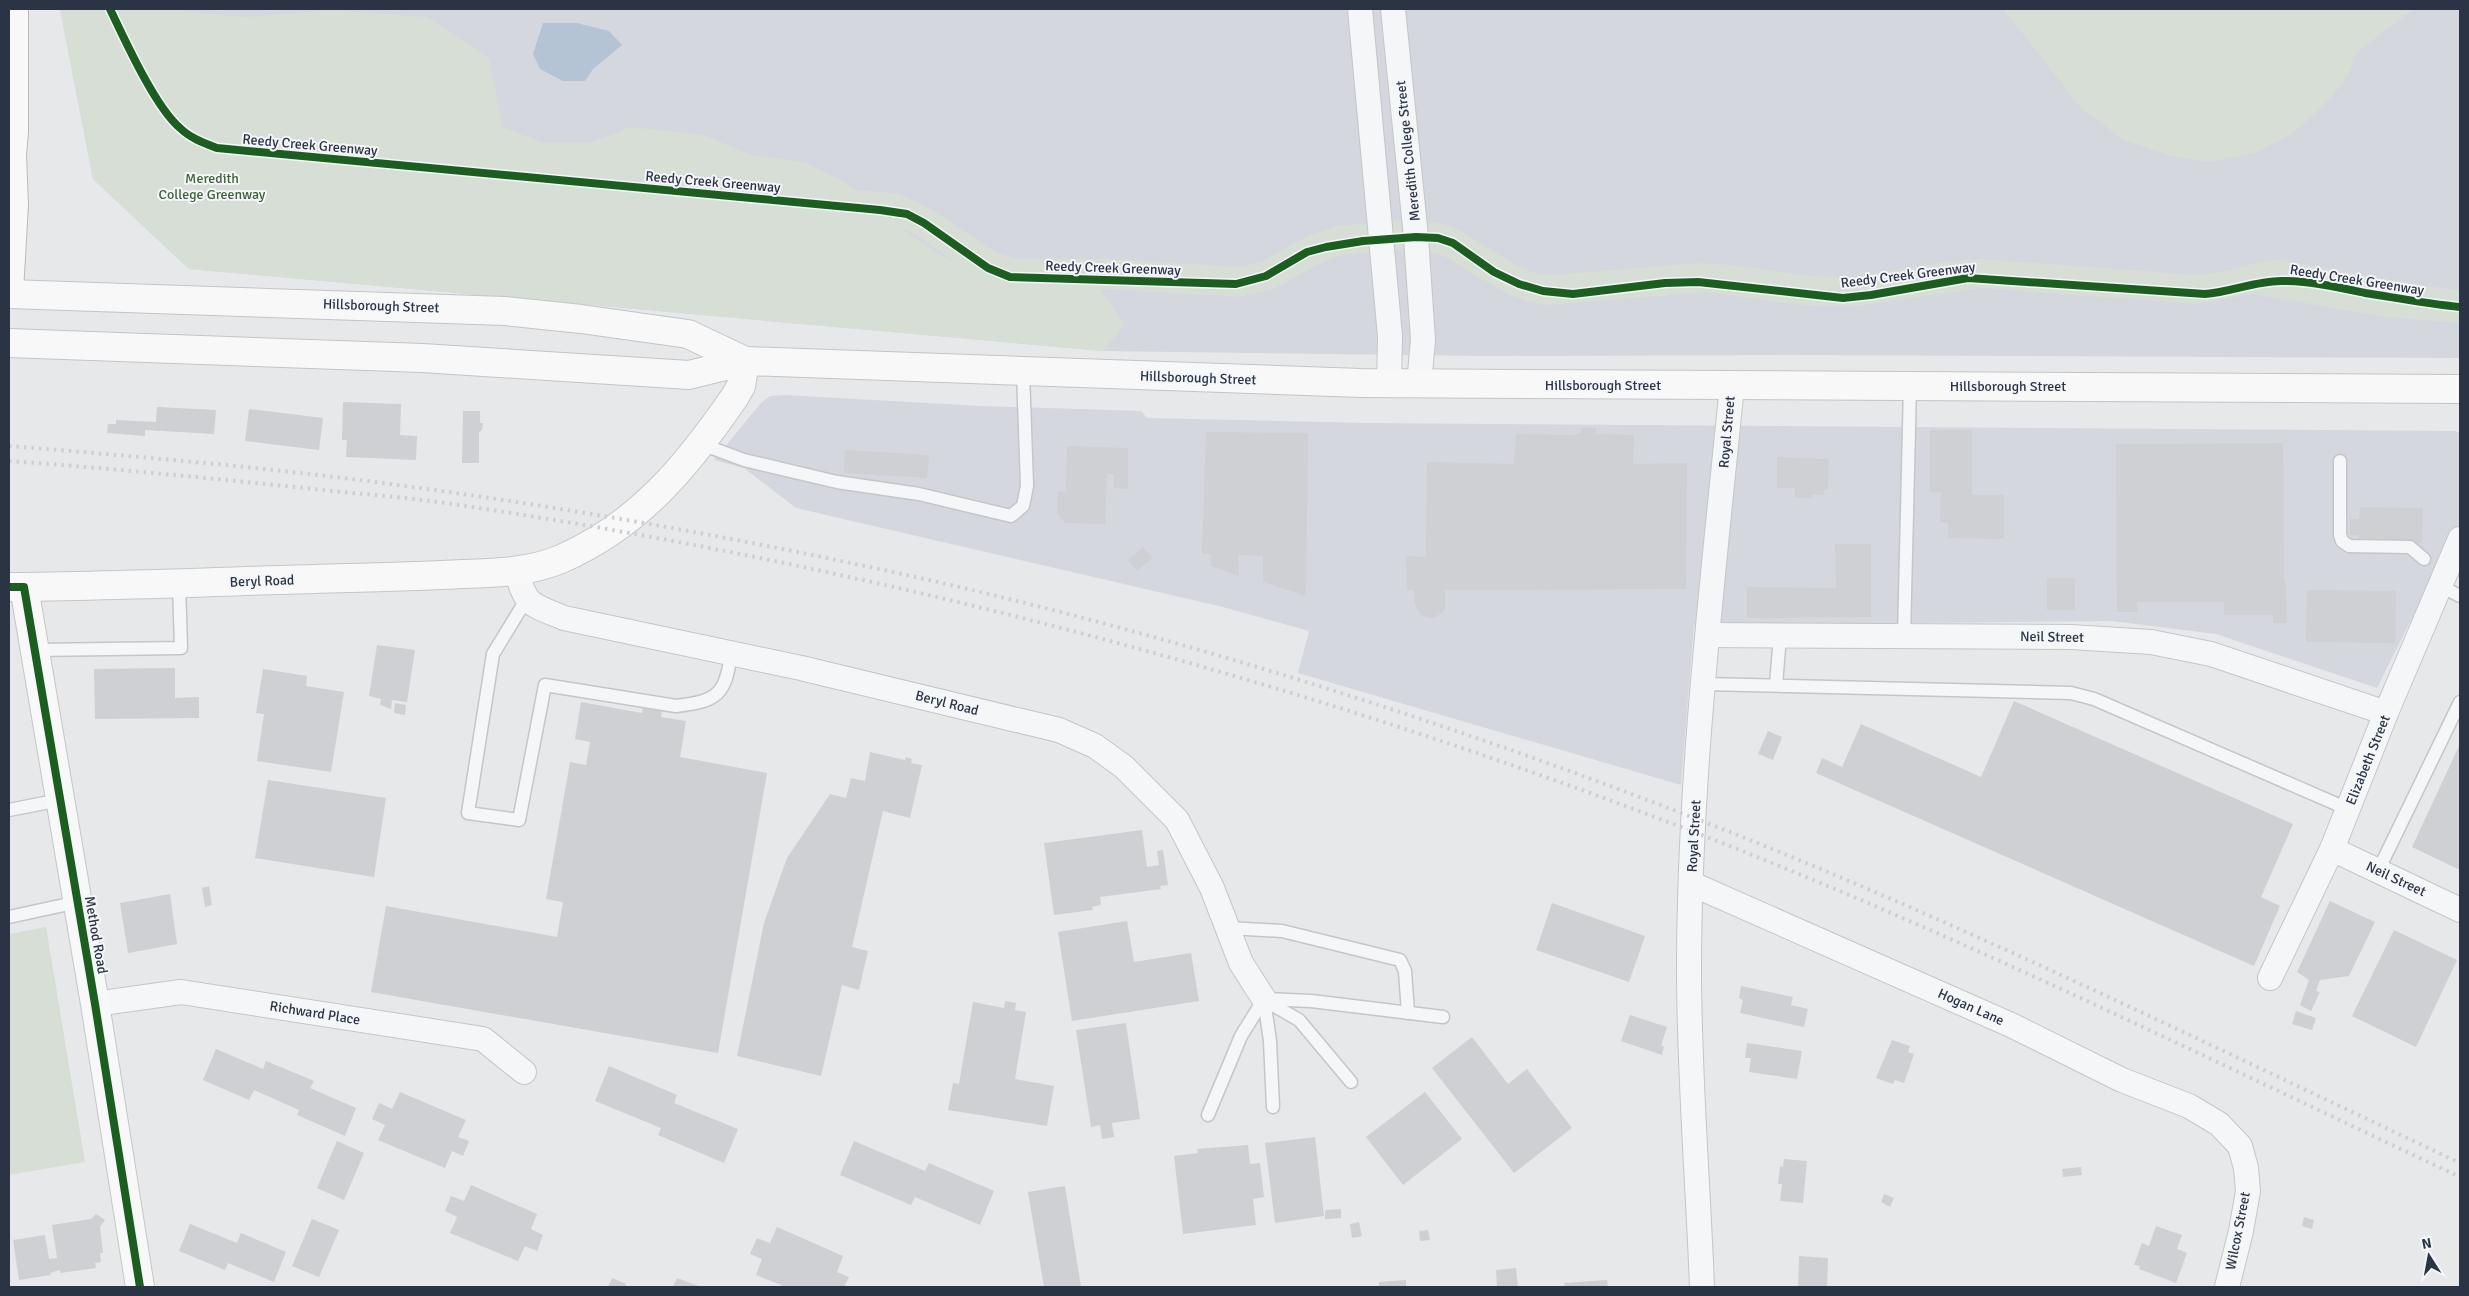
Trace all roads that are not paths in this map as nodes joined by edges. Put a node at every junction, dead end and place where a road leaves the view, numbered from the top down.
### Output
1 (14, 9) edge
2 (1360, 9) edge
3 (1393, 9) edge
4 (9, 293) edge
5 (9, 343) edge
6 (745, 361) junction
7 (1023, 372) junction
8 (1389, 383) junction
9 (1418, 384) junction
10 (1732, 385) junction
11 (1910, 386) junction
12 (2460, 389) edge
13 (702, 444) junction
14 (2340, 461) dead end
15 (2460, 539) edge
16 (2424, 559) dead end
17 (516, 571) junction
18 (179, 583) junction
19 (16, 587) edge
20 (2450, 591) edge
21 (526, 600) junction
22 (1708, 635) junction
23 (1780, 636) junction
24 (1904, 636) junction
25 (34, 650) junction
26 (731, 654) junction
27 (1704, 684) junction
28 (1776, 685) junction
29 (2460, 702) edge
30 (2386, 713) junction
31 (60, 800) junction
32 (2348, 809) junction
33 (9, 810) edge
34 (2332, 849) junction
35 (2378, 871) junction
36 (1692, 884) junction
37 (78, 902) junction
38 (2460, 910) edge
39 (9, 917) edge
40 (1229, 928) junction
41 (2270, 978) dead end
42 (1264, 1000) junction
43 (95, 1004) junction
44 (1408, 1013) junction
45 (1443, 1017) dead end
46 (524, 1072) dead end
47 (1351, 1082) dead end
48 (1273, 1107) dead end
49 (1208, 1115) dead end
50 (2240, 1146) joint
51 (140, 1287) edge
52 (1702, 1287) edge
53 (2227, 1287) edge

1 - 4 main road
2 - 8 street
3 - 9 street, Meredith College Street
4 - 6 main road, Hillsborough Street
5 - 6 main road, Hillsborough Street
6 - 7 main road, Hillsborough Street
6 - 13 main road, Beryl Road
7 - 8 main road, Hillsborough Street
7 - 13 lane
8 - 9 main road, Hillsborough Street
9 - 10 main road, Hillsborough Street
10 - 11 main road, Hillsborough Street
10 - 22 street, Royal Street
11 - 12 main road, Hillsborough Street
11 - 24 lane
13 - 17 main road, Beryl Road
14 - 16 lane
15 - 20 street, Elizabeth Street
17 - 18 main road, Beryl Road
17 - 21 street
18 - 19 main road, Beryl Road
18 - 25 lane
19 - 25 main road, Method Road
20 - 30 street, Elizabeth Street
21 - 26 street, Beryl Road
21 - 26 lane
22 - 23 street, Neil Street
22 - 27 street, Royal Street
23 - 24 street, Neil Street
23 - 28 lane
24 - 30 street, Neil Street
25 - 31 main road, Method Road
26 - 40 street, Beryl Road
27 - 28 lane
27 - 36 street, Royal Street
28 - 32 lane
29 - 35 lane
30 - 32 street, Elizabeth Street
31 - 33 lane
31 - 37 main road, Method Road
32 - 34 street, Elizabeth Street
34 - 35 street, Neil Street
34 - 41 street, Elizabeth Street
35 - 38 street, Neil Street
36 - 50 street, Hogan Lane
36 - 52 street, Royal Street
37 - 39 lane
37 - 43 main road, Method Road
40 - 42 street, Beryl Road
40 - 44 lane
42 - 44 lane
42 - 47 lane
42 - 48 lane
42 - 49 lane
43 - 46 street, Richward Place
43 - 51 main road, Method Road
44 - 45 lane
50 - 53 street, Wilcox Street

